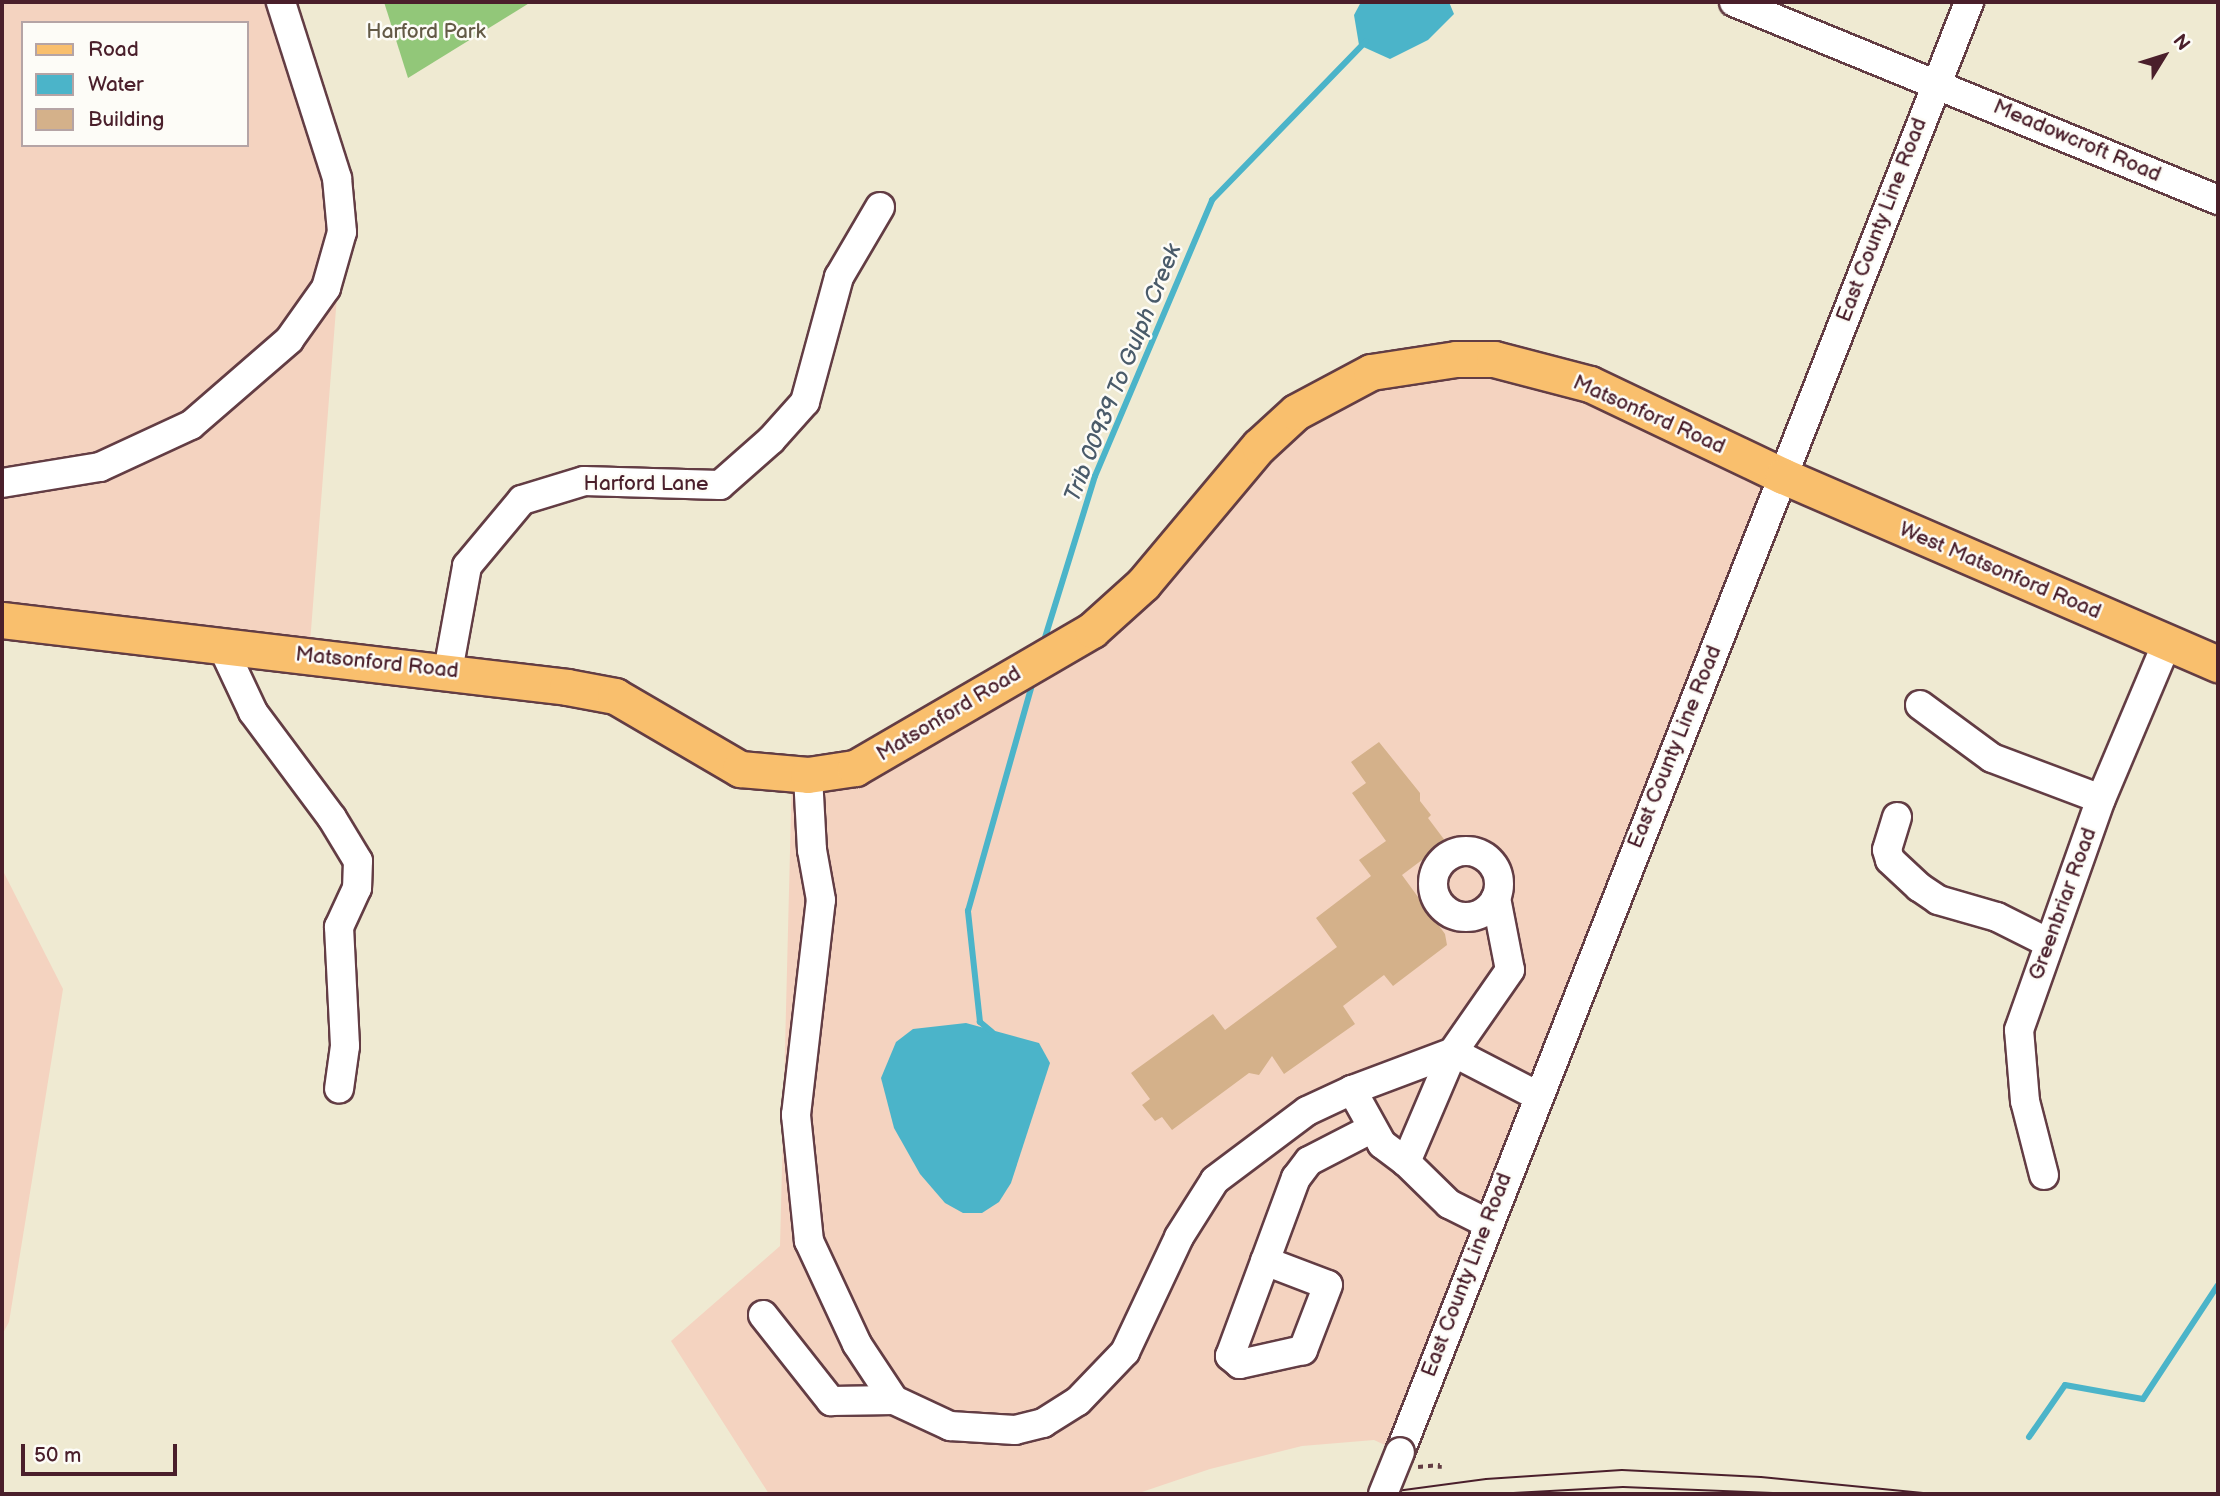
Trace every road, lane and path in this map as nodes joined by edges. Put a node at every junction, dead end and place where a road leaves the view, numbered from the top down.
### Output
1 (281, 2) edge
2 (1734, 2) edge
3 (1969, 2) edge
4 (1936, 83) junction
5 (2218, 200) edge
6 (880, 208) dead end
7 (1783, 477) junction
8 (2, 484) edge
9 (2, 620) edge
10 (2167, 643) junction
11 (222, 646) junction
12 (2218, 664) edge
13 (448, 671) junction
14 (1920, 705) dead end
15 (808, 775) junction
16 (2101, 799) junction
17 (1897, 817) dead end
18 (1496, 898) dead end
19 (2049, 943) junction
20 (1453, 1052) junction
21 (339, 1089) dead end
22 (1352, 1090) junction
23 (1536, 1095) junction
24 (1371, 1129) junction
25 (1406, 1162) junction
26 (2044, 1175) dead end
27 (1487, 1223) junction
28 (1265, 1261) dead end
29 (763, 1315) dead end
30 (894, 1400) junction
31 (1404, 1460) junction
32 (1440, 1469) dead end
33 (1383, 1494) edge

1 - 8 street
2 - 4 street, Meadowcroft Road
3 - 4 street, East County Line Road
4 - 5 street, Meadowcroft Road
4 - 7 street, East County Line Road
6 - 13 street, Harford Lane
7 - 10 main road, West Matsonford Road
7 - 15 main road, Matsonford Road
7 - 23 street, East County Line Road
9 - 11 main road, Matsonford Road
10 - 12 main road, West Matsonford Road
10 - 16 street, Greenbriar Road
11 - 13 main road, Matsonford Road
11 - 21 street
13 - 15 main road, Matsonford Road
14 - 16 street
15 - 30 street
16 - 19 street, Greenbriar Road
17 - 19 street
18 - 20 street
19 - 26 street, Greenbriar Road
20 - 22 street
20 - 23 street
20 - 25 street
22 - 24 street
22 - 30 street
23 - 27 street, East County Line Road
24 - 25 street
24 - 28 street
25 - 27 street
27 - 31 street, East County Line Road
29 - 30 street
31 - 32 path
31 - 33 street, East County Line Road, bridge

